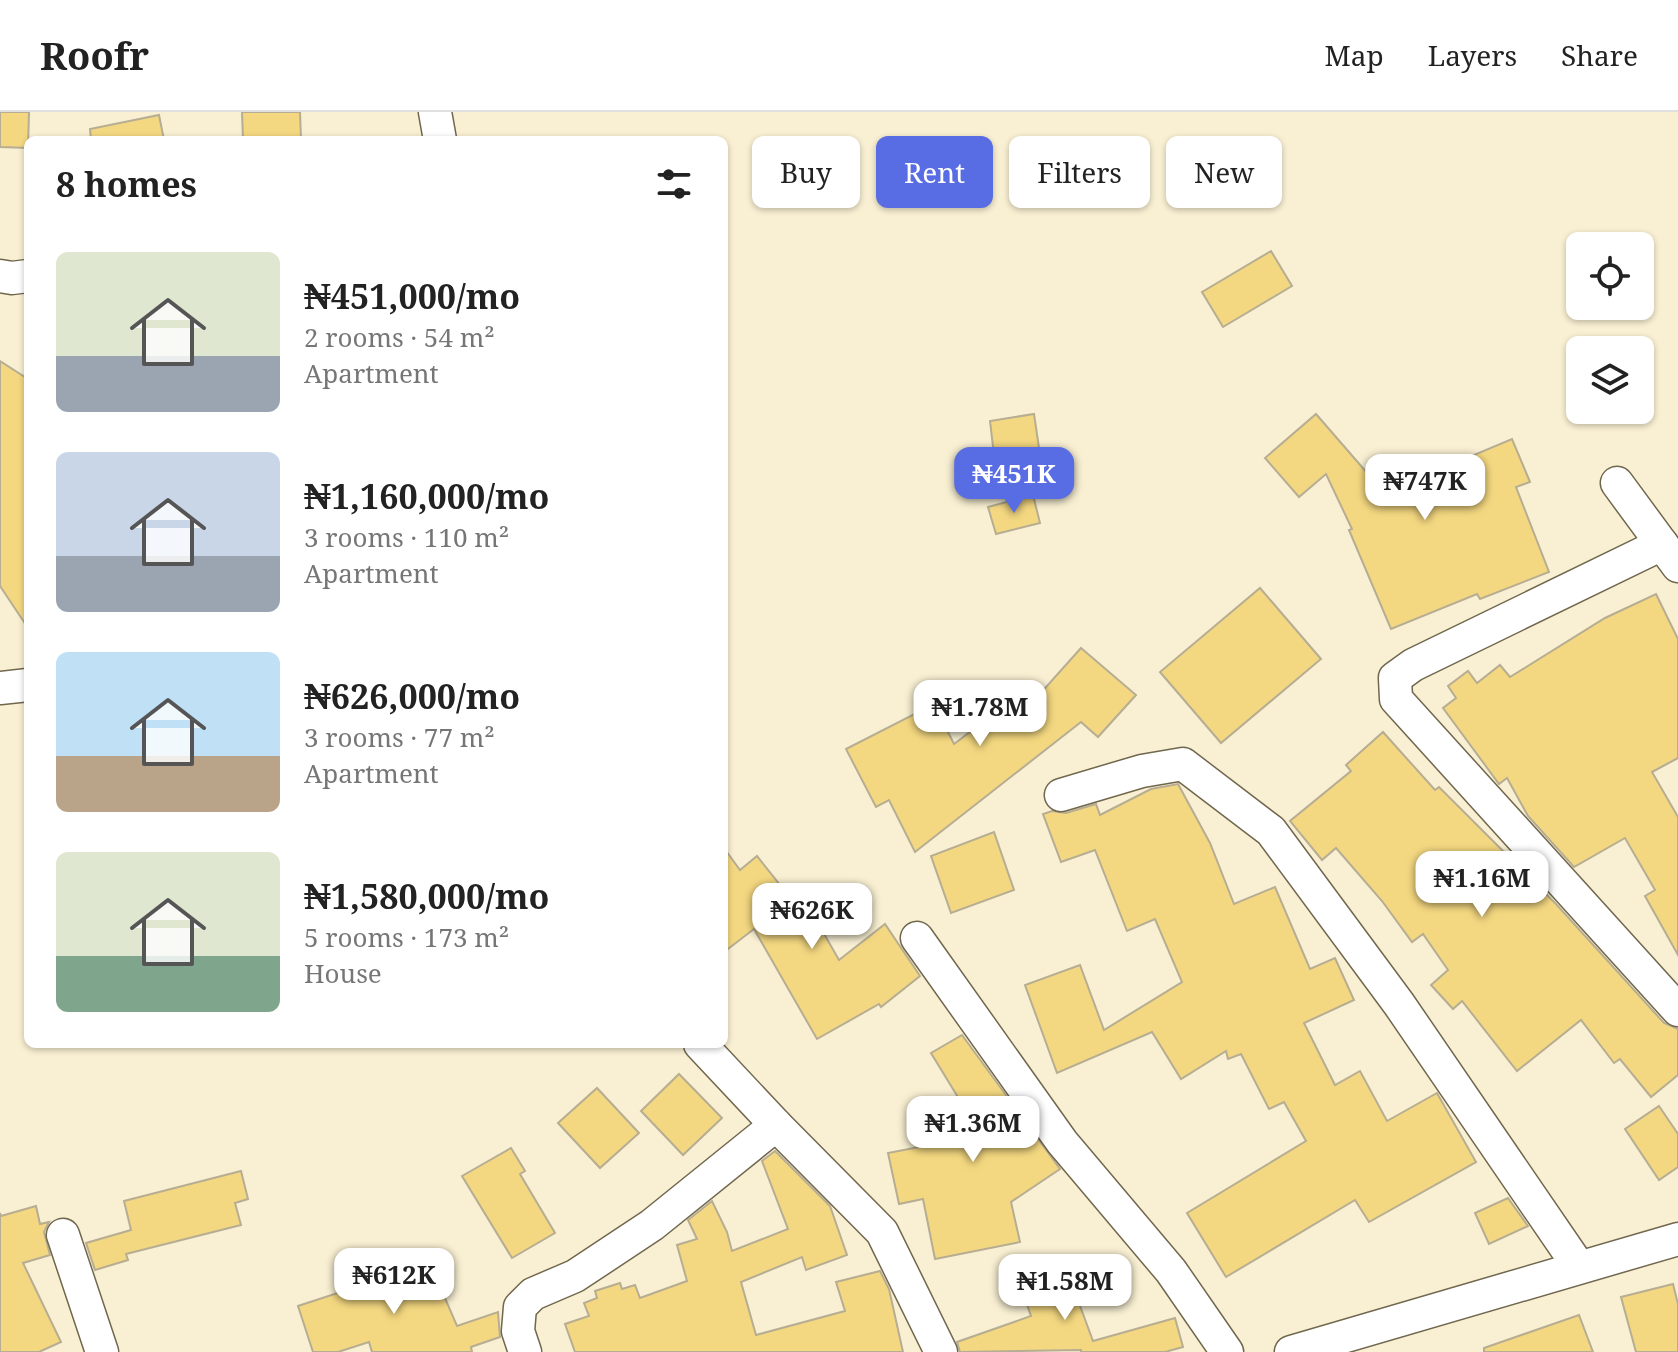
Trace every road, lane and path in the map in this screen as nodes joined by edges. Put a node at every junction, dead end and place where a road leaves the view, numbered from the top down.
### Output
1 (435, 112) edge
2 (439, 136) edge
3 (0, 276) edge
4 (24, 276) edge
5 (1617, 483) dead end
6 (1670, 555) edge
7 (24, 685) edge
8 (0, 688) edge
9 (1061, 795) dead end
10 (917, 938) dead end
11 (1678, 1010) edge
12 (704, 1048) edge
13 (776, 1125) junction
14 (63, 1235) dead end
15 (1678, 1239) edge
16 (1579, 1267) junction
17 (102, 1352) edge
18 (525, 1352) edge
19 (941, 1352) edge
20 (1227, 1352) edge
21 (1291, 1352) edge

1 - 2 street
3 - 4 street
5 - 6 street
6 - 11 street
7 - 8 street
9 - 16 street
10 - 20 street
12 - 13 street
13 - 18 street
13 - 19 street
14 - 17 street
15 - 16 street
16 - 21 street

